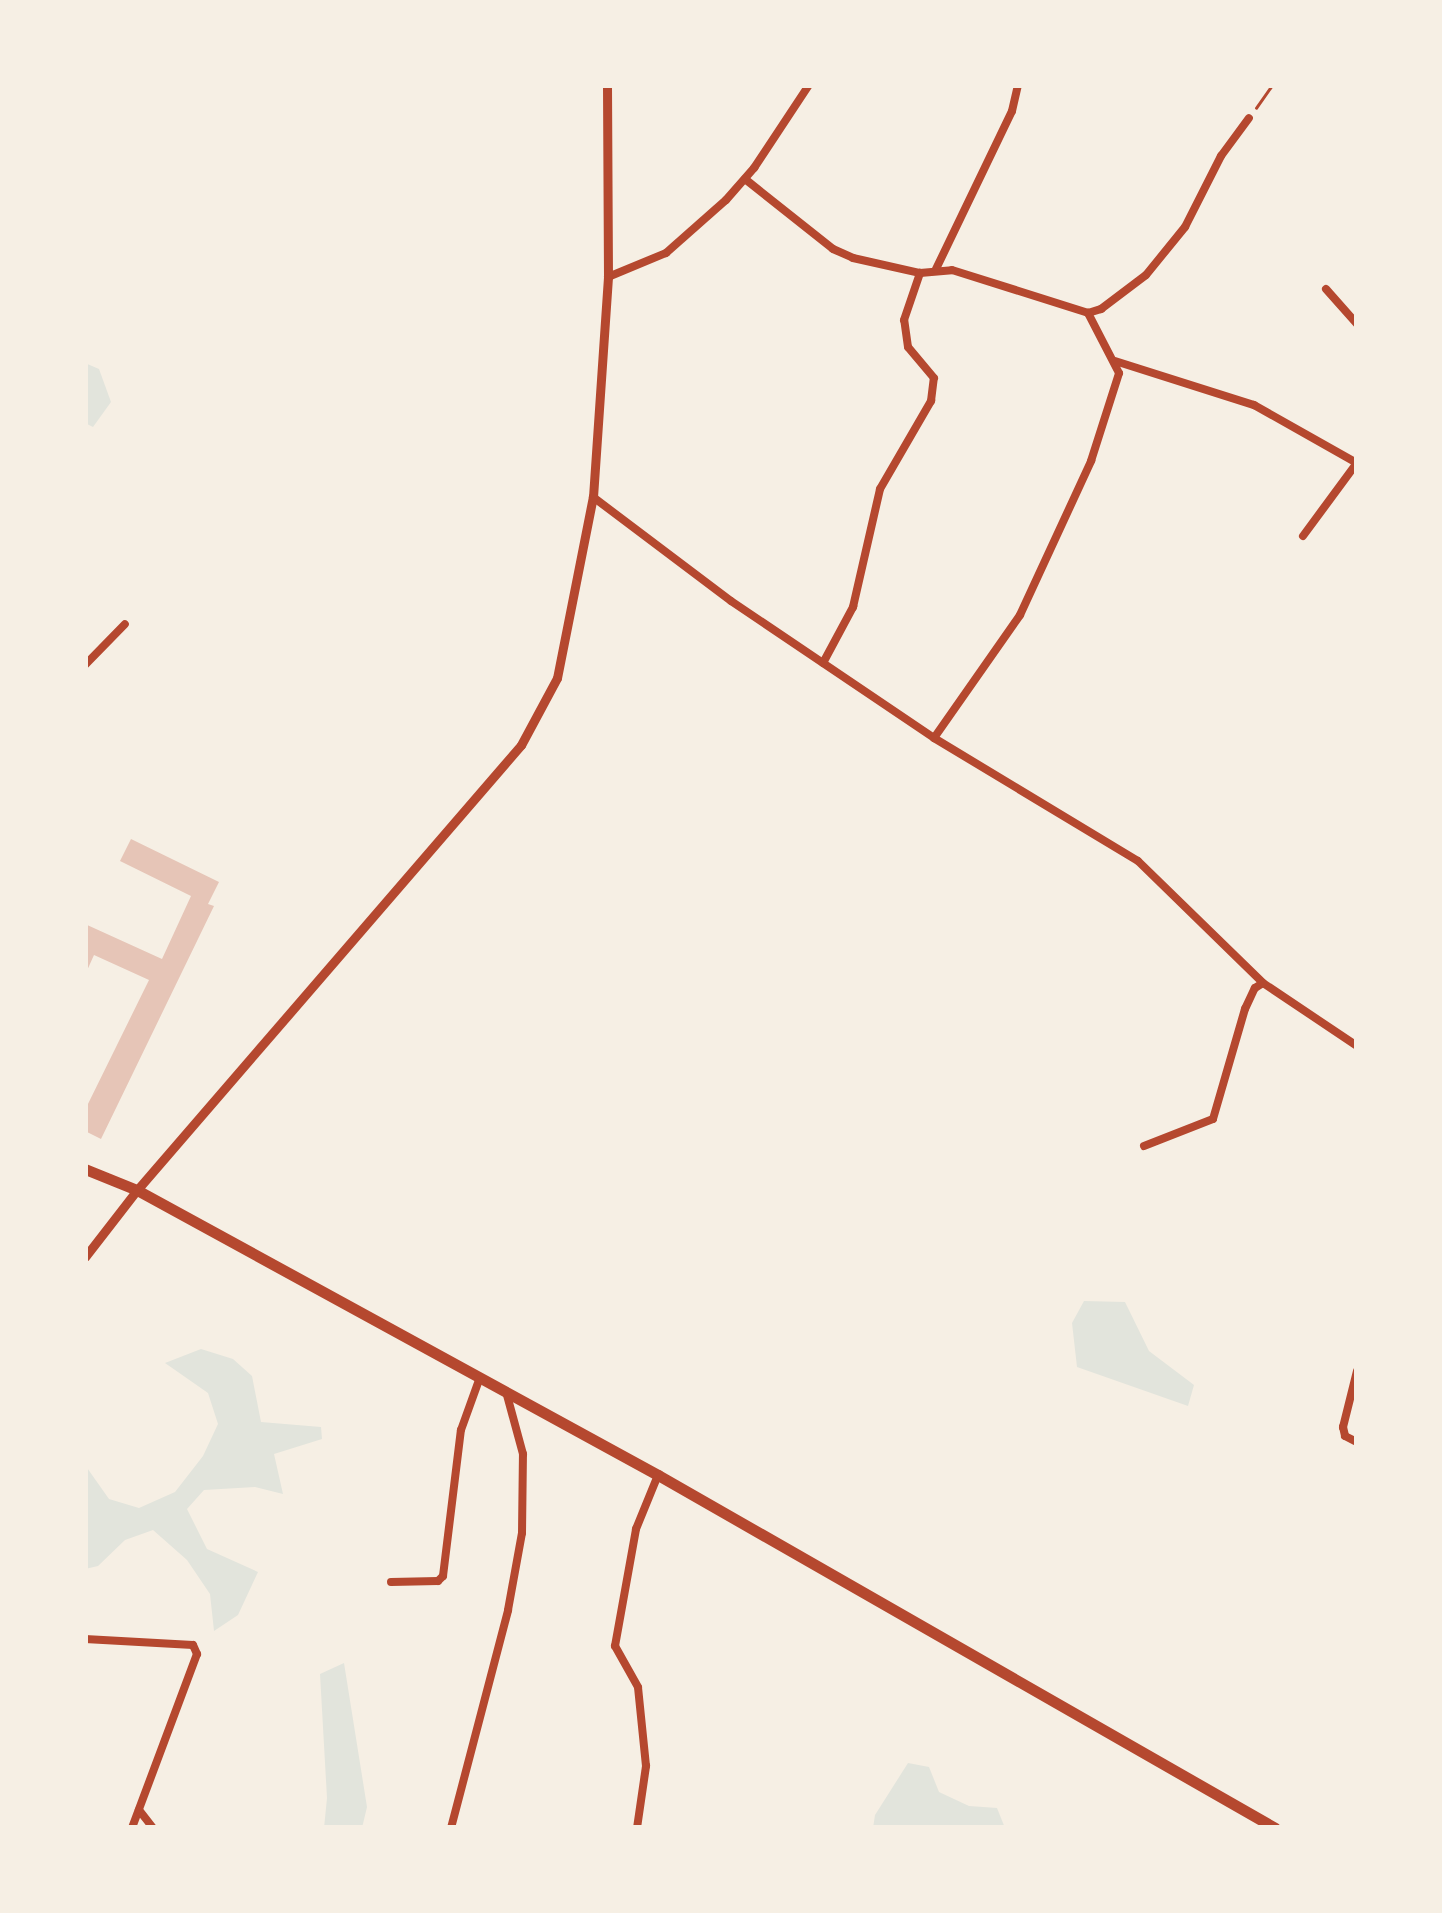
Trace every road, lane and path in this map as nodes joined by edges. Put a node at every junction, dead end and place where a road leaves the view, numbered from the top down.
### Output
1 (607, 85) edge
2 (809, 85) edge
3 (1018, 85) edge
4 (1272, 85) edge
5 (1249, 118) joint
6 (744, 179) junction
7 (936, 270) junction
8 (920, 272) junction
9 (608, 277) junction
10 (1326, 288) dead end
11 (1088, 313) junction
12 (1357, 324) edge
13 (1115, 360) junction
14 (1357, 463) edge
15 (593, 497) junction
16 (1304, 536) dead end
17 (124, 624) dead end
18 (823, 663) junction
19 (85, 666) edge
20 (934, 738) junction
21 (1263, 982) junction
22 (1357, 1046) edge
23 (1144, 1146) dead end
24 (85, 1169) edge
25 (137, 1190) junction
26 (85, 1257) edge
27 (1357, 1371) edge
28 (480, 1380) junction
29 (507, 1395) junction
30 (1357, 1442) edge
31 (658, 1474) junction
32 (391, 1582) dead end
33 (85, 1640) edge
34 (139, 1810) junction
35 (132, 1828) edge
36 (153, 1828) edge
37 (451, 1828) edge
38 (637, 1828) edge
39 (1276, 1828) edge

1 - 9 street
2 - 6 street
3 - 7 street
4 - 5 path
5 - 11 street
6 - 8 street
6 - 9 street
7 - 8 street
7 - 11 street
8 - 18 street
9 - 15 street
10 - 12 street
11 - 13 street
13 - 14 street
13 - 20 street
14 - 16 street
15 - 18 street
15 - 25 street
17 - 19 street
18 - 20 street
20 - 21 street
21 - 22 street
21 - 23 street
24 - 25 highway
25 - 26 street
25 - 28 highway
27 - 30 street
28 - 29 highway
28 - 32 street
29 - 31 highway
29 - 37 street
31 - 38 street
31 - 39 highway
33 - 34 street
34 - 35 street
34 - 36 street

